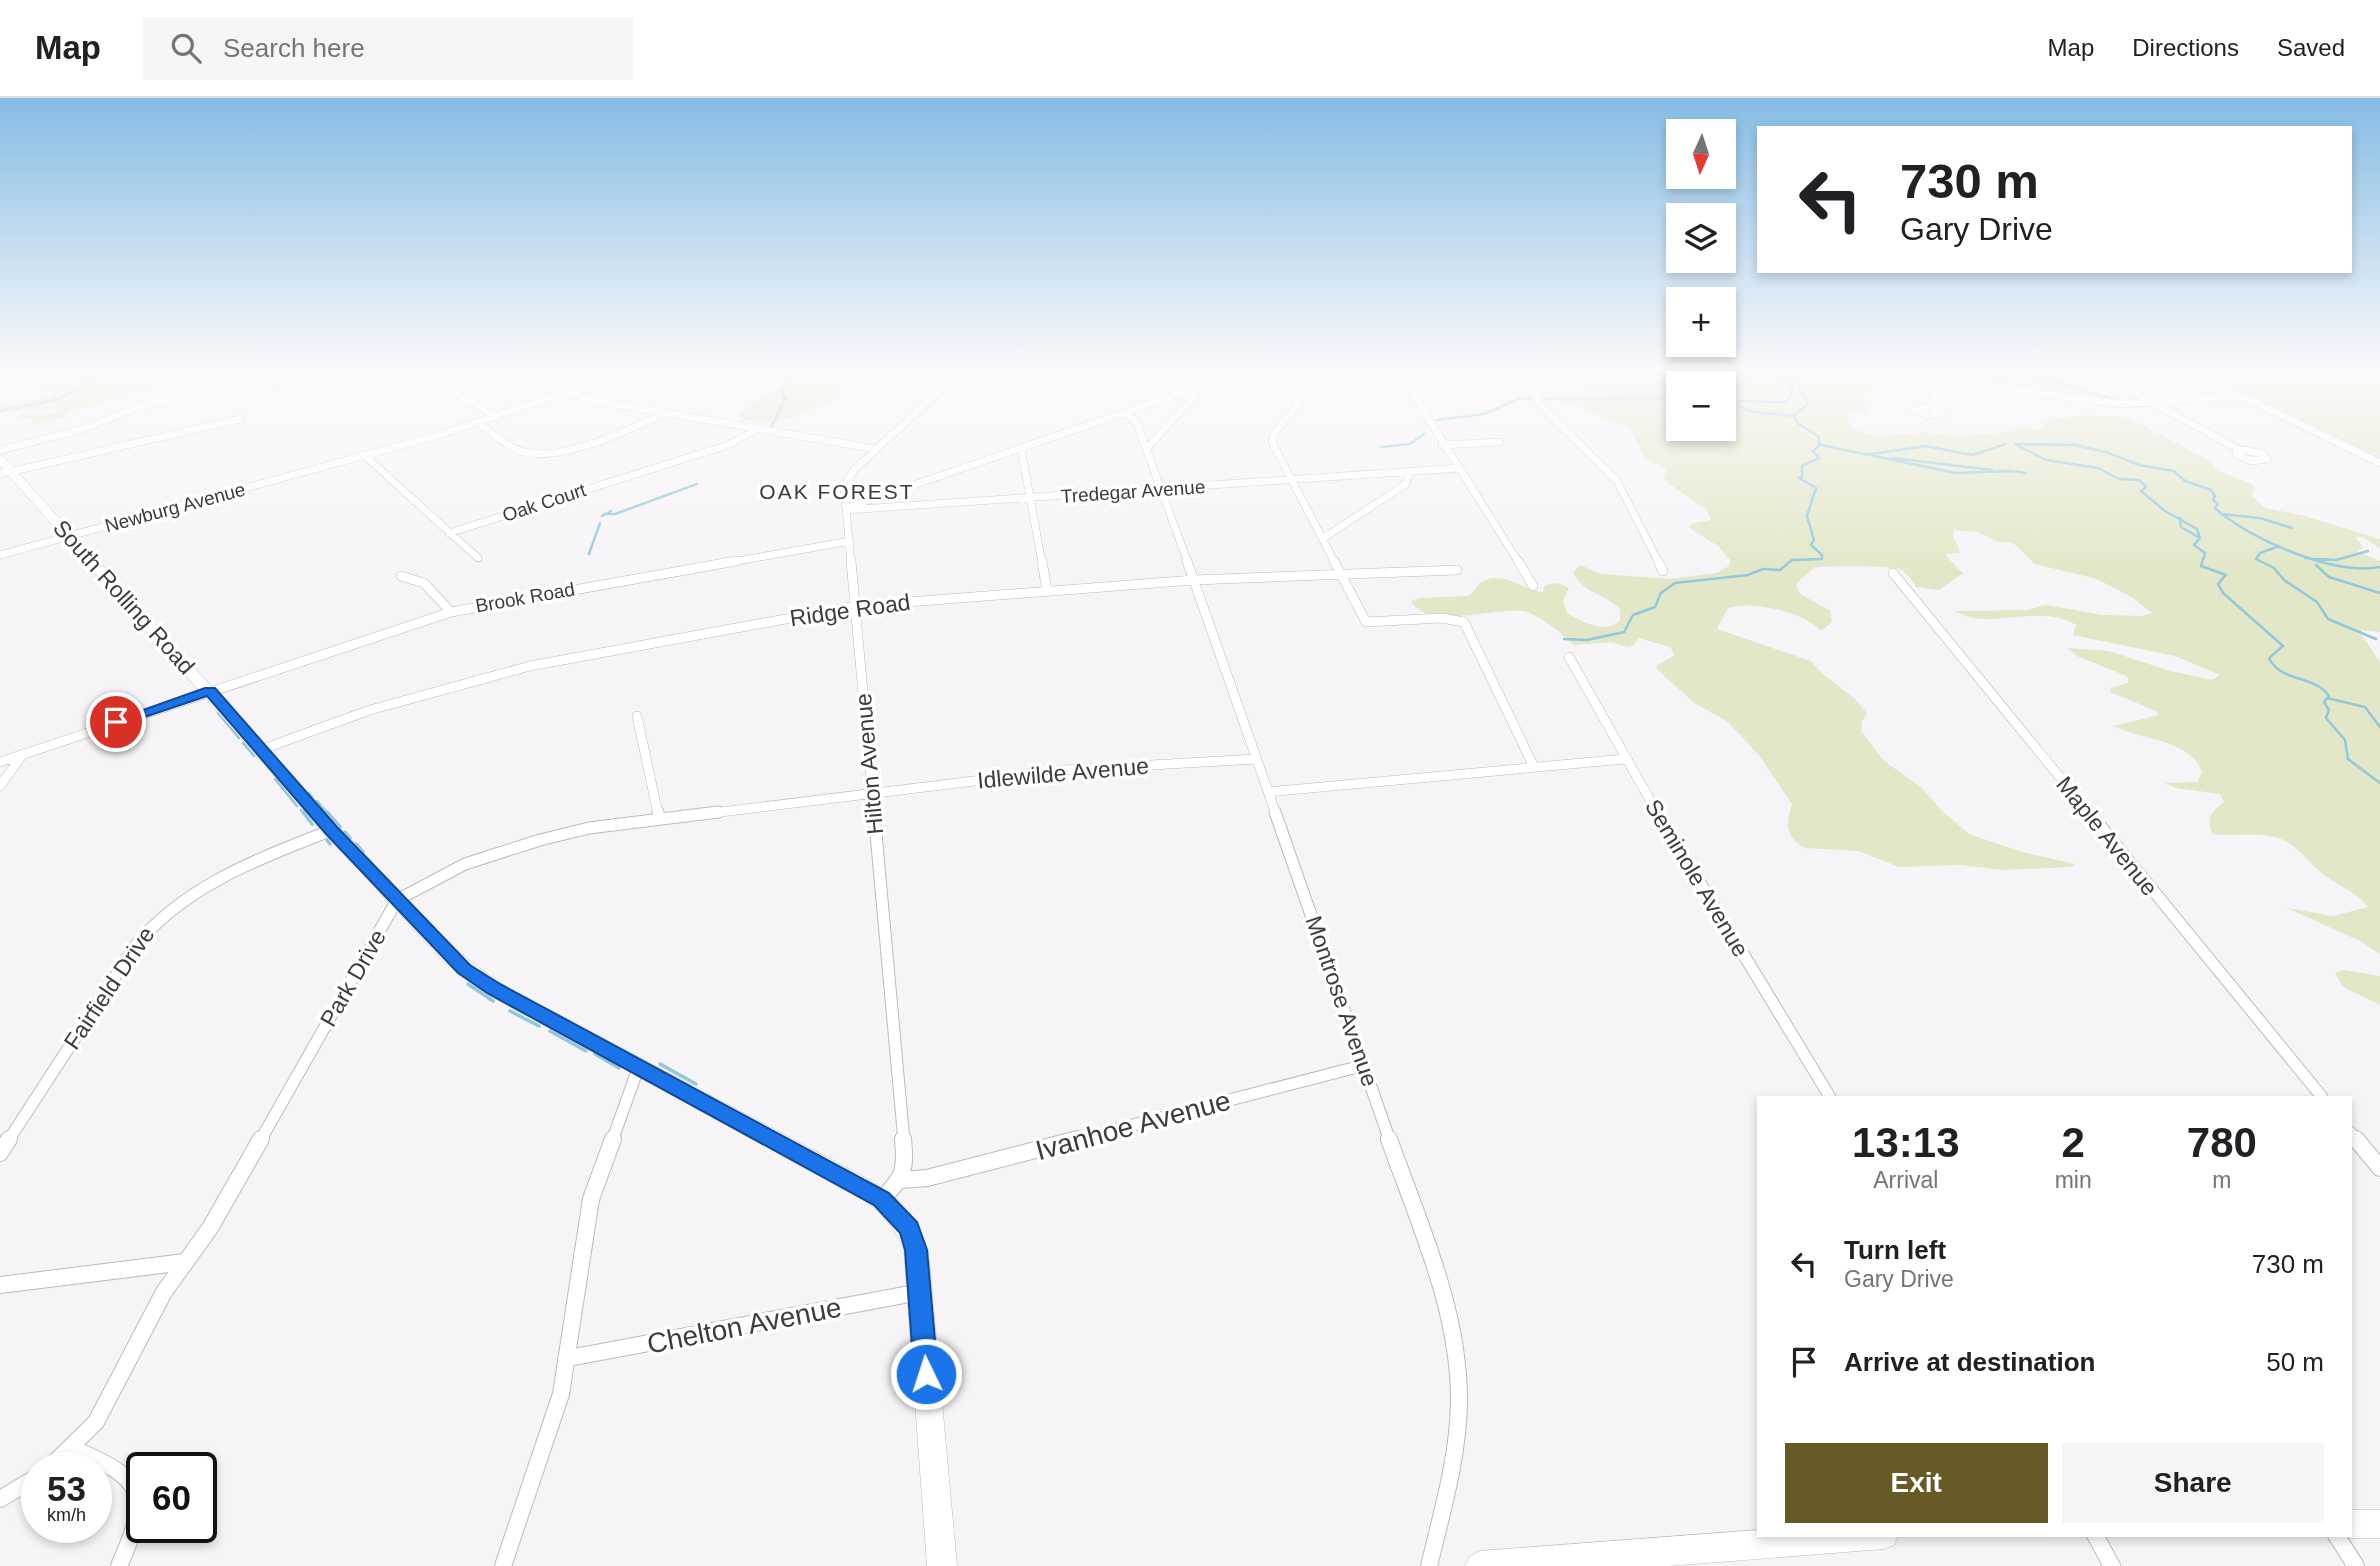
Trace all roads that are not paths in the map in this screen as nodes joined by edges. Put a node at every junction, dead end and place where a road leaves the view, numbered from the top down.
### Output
1 (46, 439) edge
2 (146, 439) edge
3 (423, 439) edge
4 (502, 439) edge
5 (598, 439) edge
6 (739, 439) edge
7 (814, 439) edge
8 (887, 439) edge
9 (1049, 439) edge
10 (1143, 439) edge
11 (1156, 439) edge
12 (1273, 439) edge
13 (1439, 439) edge
14 (1572, 439) edge
15 (2218, 439) edge
16 (2330, 439) edge
17 (1500, 442) dead end
18 (1442, 444) junction
19 (1021, 448) junction
20 (1147, 448) junction
21 (876, 449) junction
22 (0, 450) edge
23 (2240, 450) dead end
24 (364, 455) junction
25 (2380, 463) edge
26 (4, 468) edge
27 (1460, 468) junction
28 (1409, 472) junction
29 (1290, 480) junction
30 (1162, 489) junction
31 (1030, 498) junction
32 (846, 509) junction
33 (449, 533) junction
34 (69, 536) junction
35 (1322, 539) junction
36 (850, 541) junction
37 (0, 555) edge
38 (478, 558) dead end
39 (1457, 570) dead end
40 (1663, 571) dead end
41 (1893, 573) dead end
42 (1341, 574) junction
43 (401, 576) dead end
44 (1194, 580) junction
45 (1533, 586) dead end
46 (1046, 591) junction
47 (856, 606) junction
48 (451, 612) junction
49 (1569, 657) dead end
50 (210, 691) junction
51 (637, 716) dead end
52 (260, 750) junction
53 (23, 754) junction
54 (1256, 759) junction
55 (1625, 759) junction
56 (0, 762) edge
57 (1534, 767) junction
58 (0, 786) edge
59 (871, 792) junction
60 (1268, 792) junction
61 (659, 818) junction
62 (332, 830) junction
63 (397, 900) junction
64 (1365, 1065) junction
65 (639, 1066) junction
66 (1829, 1096) edge
67 (2321, 1096) edge
68 (2352, 1134) edge
69 (0, 1153) edge
70 (2380, 1168) edge
71 (900, 1180) junction
72 (882, 1199) junction
73 (185, 1262) junction
74 (0, 1285) edge
75 (920, 1292) junction
76 (569, 1358) junction
77 (71, 1448) junction
78 (67, 1452) edge
79 (21, 1487) edge
80 (0, 1499) edge
81 (2352, 1524) edge
82 (2380, 1524) edge
83 (1858, 1537) edge
84 (2096, 1537) edge
85 (2337, 1537) edge
86 (119, 1566) edge
87 (503, 1566) edge
88 (942, 1566) edge
89 (1429, 1566) edge
90 (1480, 1566) edge
91 (2112, 1566) edge
92 (2356, 1566) edge

1 - 22 street
2 - 26 street
3 - 24 street, Newburg Avenue
4 - 5 street
6 - 33 street, Oak Court
7 - 21 street
8 - 21 street, Hilton Avenue
9 - 19 street
10 - 20 street, Montrose Avenue
11 - 20 street
12 - 29 street
13 - 18 street
14 - 40 street
15 - 23 street
16 - 25 street
17 - 18 street
18 - 27 street
19 - 31 street
19 - 32 street
20 - 30 street, Montrose Avenue
21 - 32 street, Hilton Avenue
24 - 33 street
24 - 34 street, Newburg Avenue
26 - 34 main road, South Rolling Road
27 - 28 street, Tredegar Avenue
27 - 45 street
28 - 29 street, Tredegar Avenue
28 - 35 street
29 - 30 street, Tredegar Avenue
29 - 35 street
30 - 31 street, Tredegar Avenue
30 - 44 street, Montrose Avenue
31 - 32 street, Tredegar Avenue
31 - 46 street
32 - 36 street, Hilton Avenue
33 - 38 street
34 - 37 street, Newburg Avenue
34 - 50 main road, South Rolling Road
35 - 42 street
36 - 47 street, Hilton Avenue
36 - 48 street, Brook Road
39 - 42 street, Ridge Road
41 - 67 street, Maple Avenue
42 - 44 street, Ridge Road
42 - 57 street
43 - 48 street
44 - 46 street, Ridge Road
44 - 54 street, Montrose Avenue
46 - 47 street, Ridge Road
47 - 52 street, Ridge Road
47 - 59 street, Hilton Avenue
48 - 50 street, Brook Road
49 - 55 street, Seminole Avenue
50 - 52 main road, South Rolling Road
50 - 53 street, Brook Road
51 - 61 street
52 - 62 main road, South Rolling Road
53 - 56 street, Brook Road
53 - 58 street
54 - 59 street, Idlewilde Avenue
54 - 60 street, Montrose Avenue
55 - 57 street
55 - 66 street, Seminole Avenue
57 - 60 street
59 - 61 street
59 - 71 street, Hilton Avenue
60 - 64 street, Montrose Avenue
61 - 63 street
62 - 63 main road, South Rolling Road
62 - 69 street, Fairfield Drive
63 - 65 main road, South Rolling Road
63 - 73 street, Park Drive
64 - 71 street, Ivanhoe Avenue
64 - 89 street, Montrose Avenue
65 - 72 main road, South Rolling Road
65 - 76 street
68 - 70 street
71 - 72 street
72 - 75 main road, South Rolling Road
73 - 74 street
73 - 77 street, Park Drive
75 - 76 street, Chelton Avenue
75 - 88 main road, South Rolling Road
76 - 87 street
77 - 78 street, Park Drive
77 - 86 street
79 - 80 street
81 - 82 main road
83 - 90 main road
84 - 91 street
85 - 92 street

